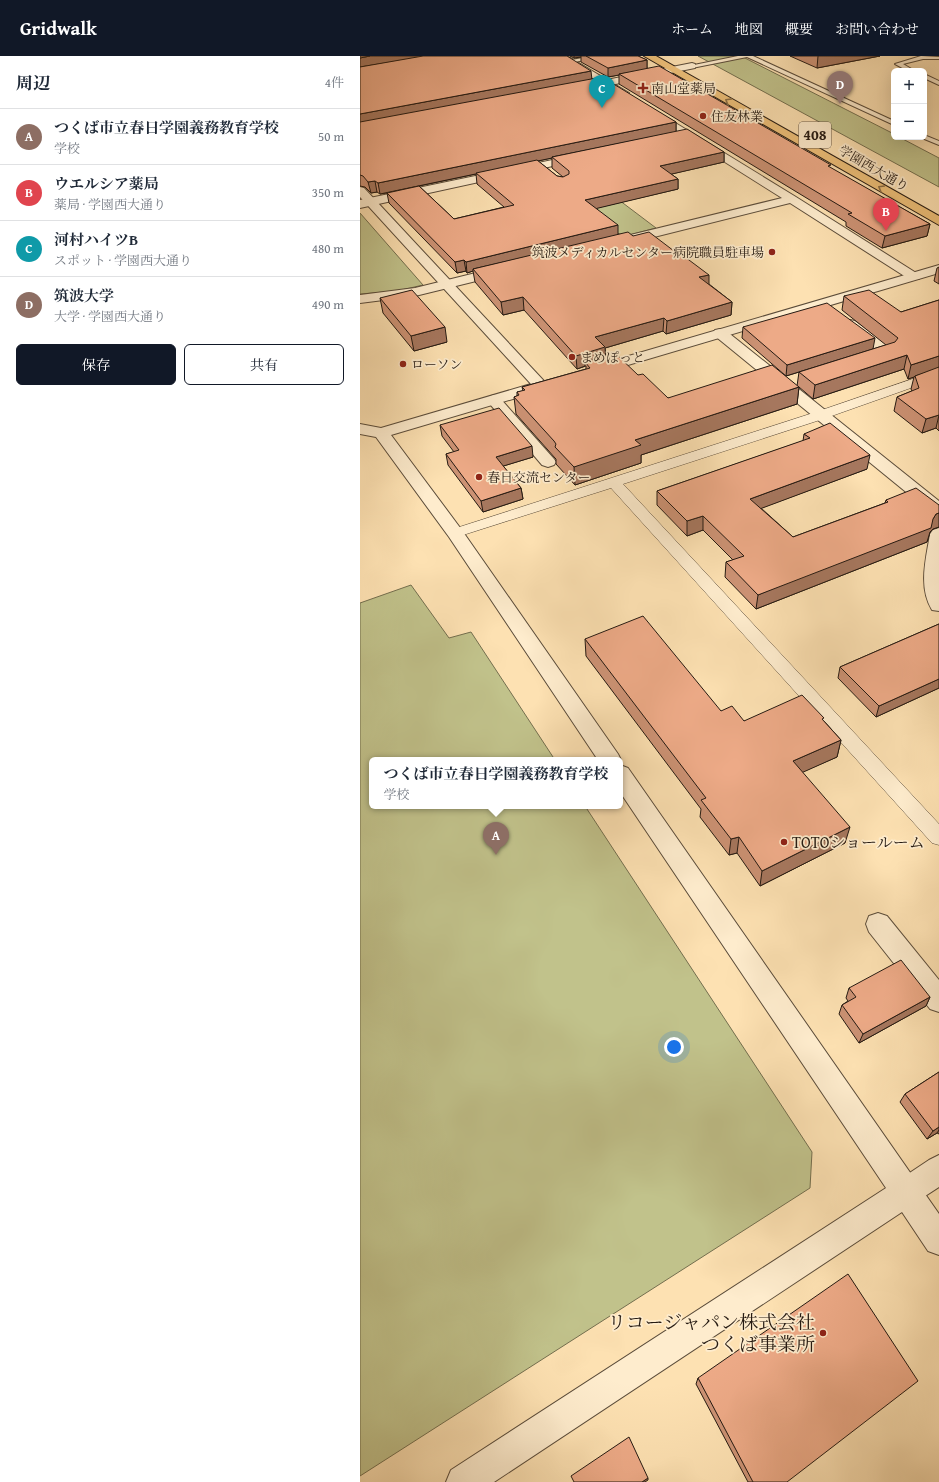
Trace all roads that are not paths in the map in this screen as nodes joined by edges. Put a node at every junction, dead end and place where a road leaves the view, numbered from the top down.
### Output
1 (560, 56) edge
2 (649, 56) edge
3 (746, 56) edge
4 (749, 56) edge
5 (588, 58) edge
6 (939, 58) edge
7 (570, 64) junction
8 (677, 64) junction
9 (692, 66) junction
10 (906, 68) edge
11 (708, 75) dead end
12 (927, 77) edge
13 (608, 83) junction
14 (939, 83) edge
15 (569, 90) edge
16 (891, 122) edge
17 (688, 134) junction
18 (670, 138) edge
19 (927, 138) edge
20 (939, 143) edge
21 (594, 154) edge
22 (541, 166) junction
23 (552, 174) edge
24 (360, 190) edge
25 (792, 199) junction
26 (365, 203) edge
27 (939, 221) edge
28 (606, 245) edge
29 (515, 267) edge
30 (939, 269) edge
31 (914, 276) junction
32 (447, 283) junction
33 (360, 299) edge
34 (822, 303) junction
35 (720, 333) junction
36 (850, 362) edge
37 (583, 374) edge
38 (939, 374) edge
39 (561, 380) edge
40 (541, 386) junction
41 (494, 400) junction
42 (821, 415) junction
43 (360, 429) edge
44 (381, 433) junction
45 (548, 462) dead end
46 (612, 482) junction
47 (939, 510) edge
48 (456, 533) junction
49 (939, 534) edge
50 (939, 605) edge
51 (608, 757) edge
52 (623, 778) edge
53 (939, 837) edge
54 (878, 924) dead end
55 (939, 1000) edge
56 (939, 1170) edge
57 (906, 1192) junction
58 (939, 1240) edge
59 (463, 1482) edge

1 - 7 street
2 - 8 highway, 学園西大通り / 408
3 - 9 lane
4 - 16 lane
5 - 7 lane
6 - 10 lane
7 - 13 street
8 - 9 street
8 - 13 street
27 -> 8 highway, 学園西大通り / 408
9 - 11 highway
12 - 14 lane
13 - 15 street
13 - 17 street
17 - 18 street
17 - 25 street
19 - 20 lane
21 - 22 street
22 - 23 street
22 - 26 street
24 - 26 street
25 - 28 street
25 - 31 street
26 - 32 street
29 - 32 street
30 - 31 street
31 - 34 street
32 - 33 street
32 - 40 street
34 - 35 street
34 - 36 street
35 - 37 street
35 - 42 street
38 - 42 street
39 - 40 street
40 - 41 street
41 - 44 street
41 - 45 street
42 - 46 street
42 - 47 street
43 - 44 street
44 - 48 street
46 - 48 street
46 - 53 street
48 - 51 street
49 - 50 street
52 - 57 street
54 - 55 street
56 - 57 street
57 - 58 street
57 - 59 street

